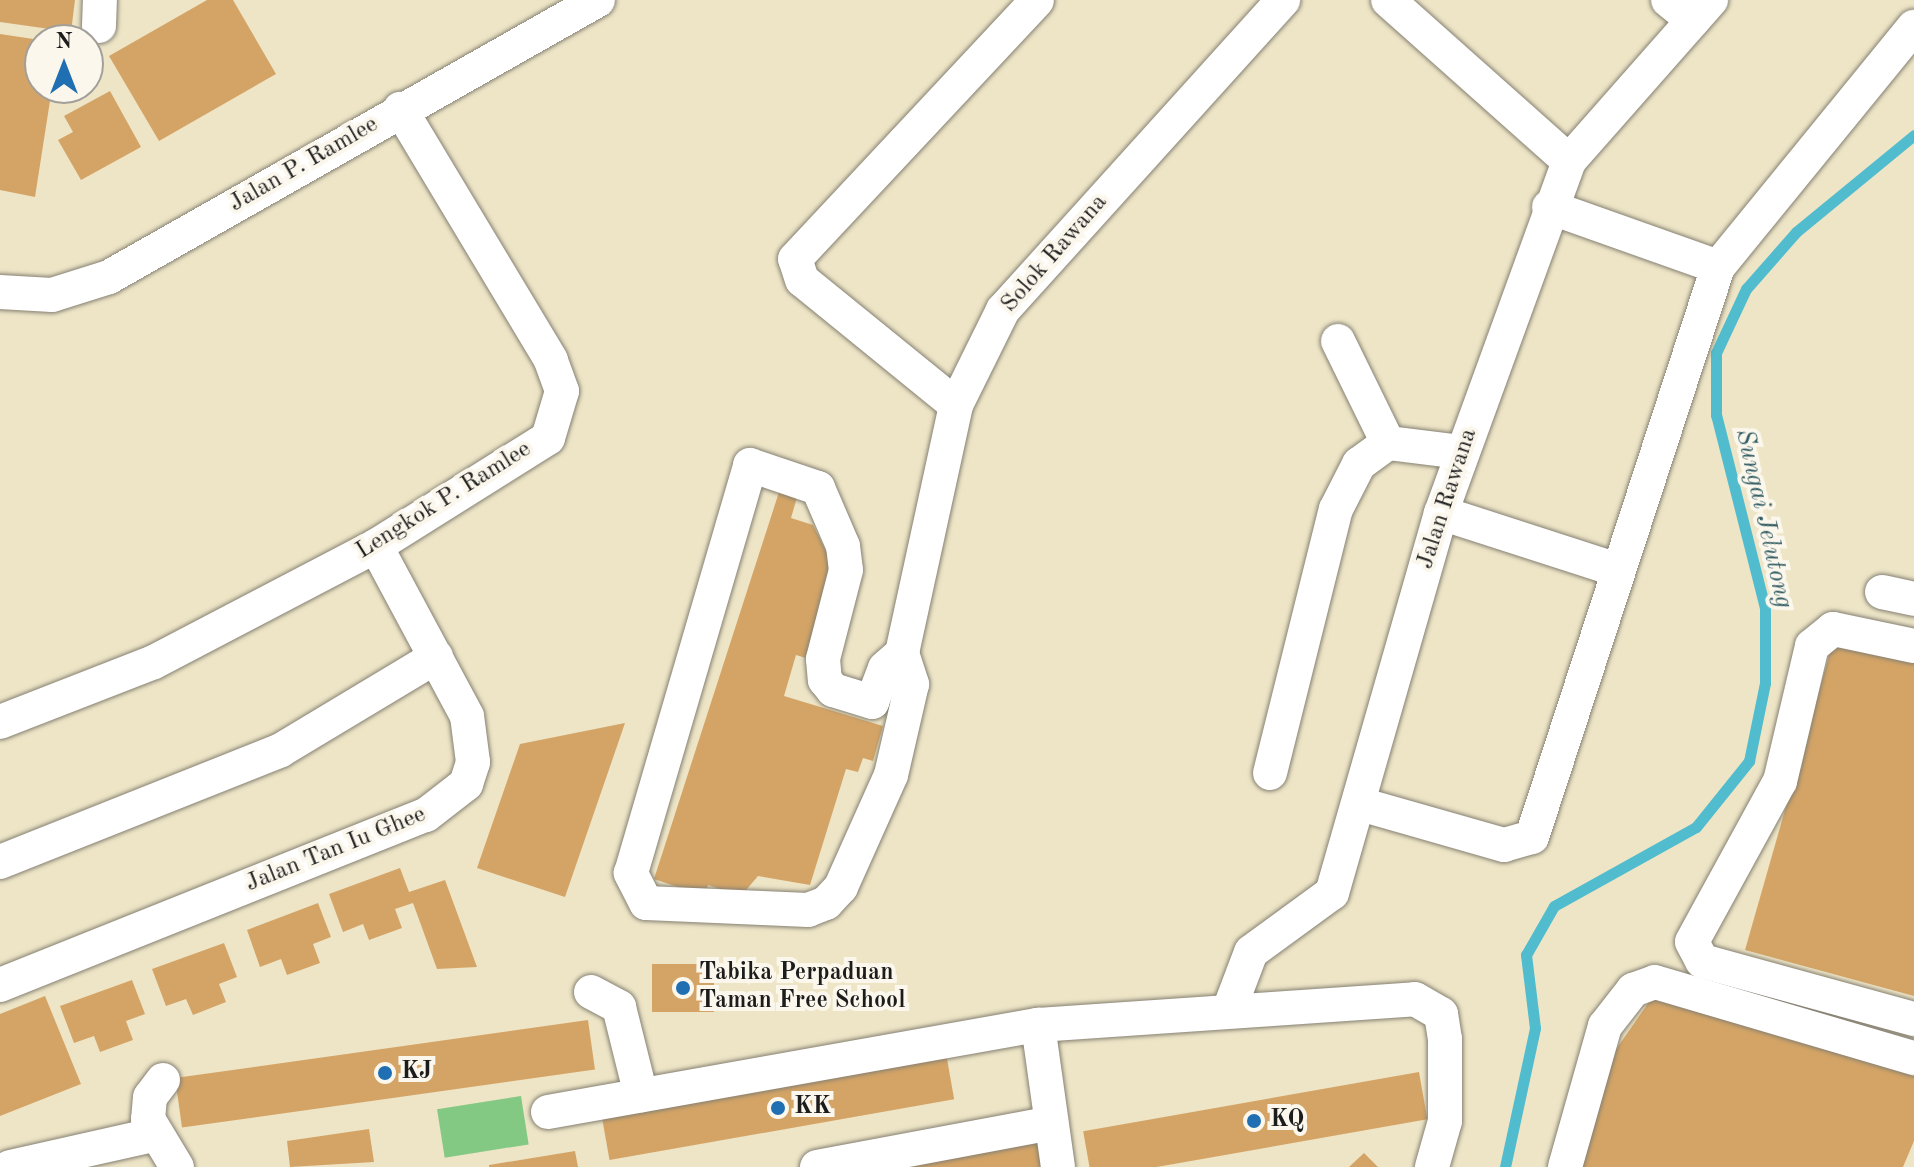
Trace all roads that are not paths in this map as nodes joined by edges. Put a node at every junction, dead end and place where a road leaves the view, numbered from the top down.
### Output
1 (598, 0) edge
2 (1037, 0) edge
3 (1283, 0) edge
4 (1388, 0) edge
5 (1691, 7) edge
6 (1914, 27) edge
7 (400, 109) junction
8 (1569, 161) junction
9 (1549, 207) junction
10 (1718, 267) junction
11 (0, 292) edge
12 (1338, 341) dead end
13 (956, 405) junction
14 (1388, 443) junction
15 (1461, 452) junction
16 (1441, 513) junction
17 (376, 546) junction
18 (1618, 570) junction
19 (1914, 646) edge
20 (902, 653) junction
21 (436, 657) junction
22 (872, 702) junction
23 (906, 710) junction
24 (0, 722) edge
25 (1270, 773) dead end
26 (1360, 804) junction
27 (0, 862) edge
28 (0, 985) edge
29 (591, 992) dead end
30 (1229, 1010) junction
31 (1914, 1019) edge
32 (1038, 1025) junction
33 (1914, 1058) edge
34 (163, 1080) dead end
35 (641, 1095) junction
36 (548, 1112) dead end
37 (1051, 1123) junction
38 (153, 1135) junction
39 (10, 1167) edge
40 (177, 1167) edge
41 (817, 1167) edge
42 (1058, 1167) edge
43 (1432, 1167) edge
44 (1565, 1167) edge

1 - 7 street, Jalan P. Ramlee
2 - 13 street
3 - 13 street, Solok Rawana
4 - 8 street
5 - 8 street, Jalan Rawana
6 - 10 street
7 - 11 street, Jalan P. Ramlee
7 - 17 street, Lengkok P. Ramlee
8 - 9 street, Jalan Rawana
9 - 10 street
9 - 15 street, Jalan Rawana
10 - 18 street
12 - 14 street
13 - 20 street, Solok Rawana
14 - 15 street
14 - 25 street
15 - 16 street, Jalan Rawana
16 - 18 street
16 - 26 street, Jalan Rawana
17 - 21 street, Jalan Tan Iu Ghee
17 - 24 street, Lengkok P. Ramlee
18 - 26 street
19 - 31 street
20 - 22 street
20 - 23 street
21 - 27 street
21 - 28 street, Jalan Tan Iu Ghee
22 - 23 street
22 - 23 street
26 - 30 street, Jalan Rawana
29 - 35 street
30 - 32 street
30 - 43 street
32 - 35 street
32 - 37 street
33 - 44 street
34 - 38 street
35 - 36 street
37 - 41 street
37 - 42 street
38 - 39 street
38 - 40 street

